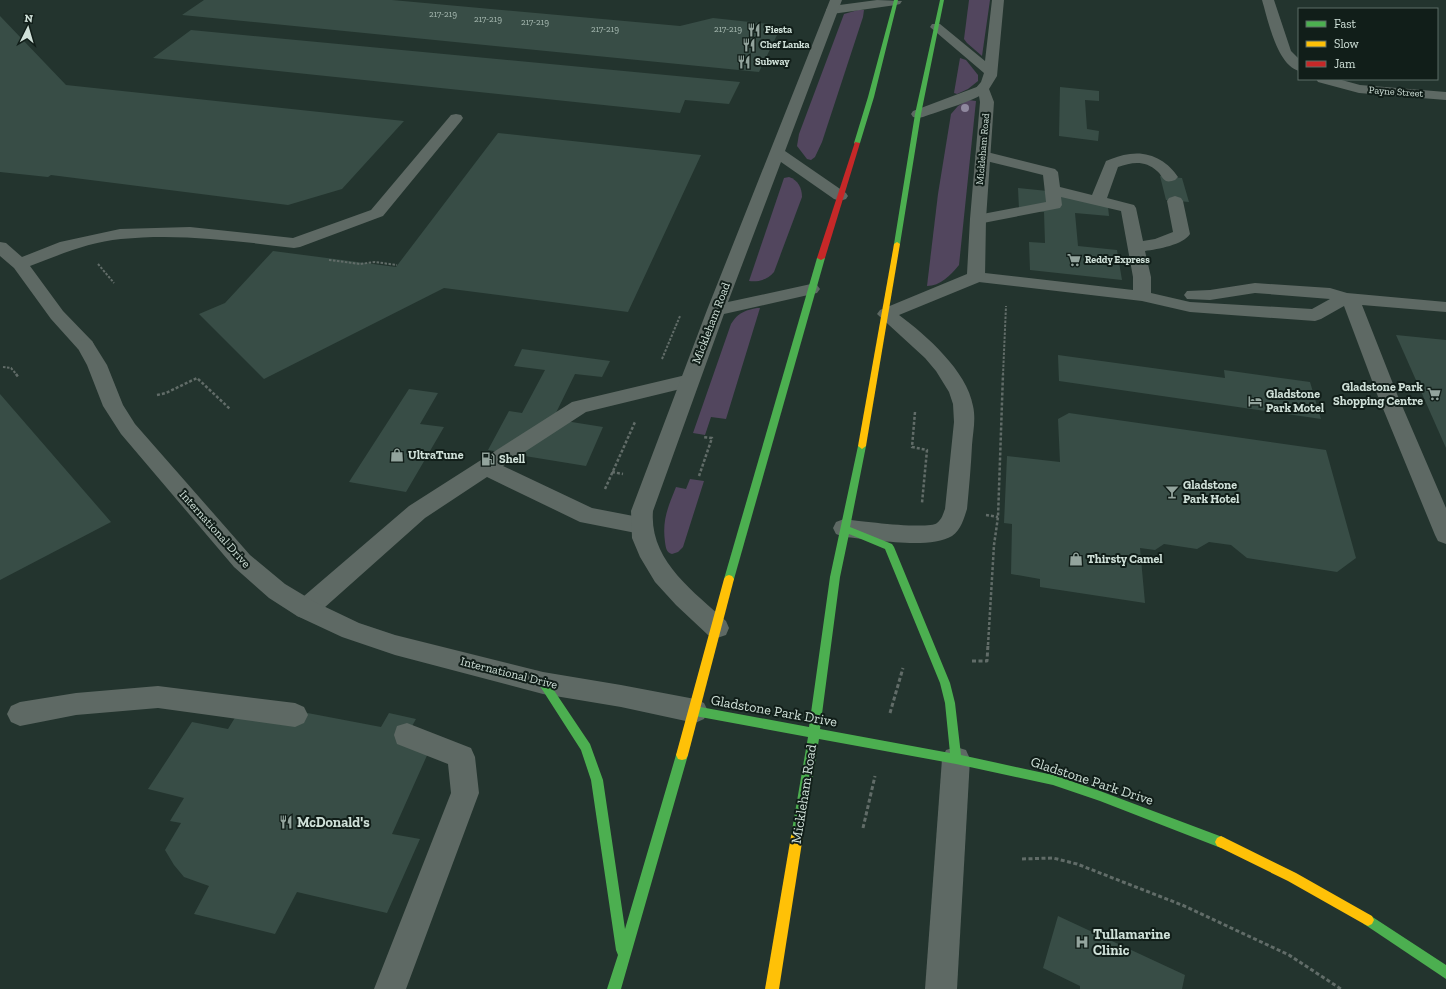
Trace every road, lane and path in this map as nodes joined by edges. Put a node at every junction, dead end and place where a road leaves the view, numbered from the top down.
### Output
1 (896, 0) edge
2 (942, 0) edge
3 (998, 0) edge
4 (1268, 0) edge
5 (834, 5) edge
6 (936, 27) junction
7 (1298, 66) edge
8 (990, 72) junction
9 (1327, 80) edge
10 (982, 89) junction
11 (1446, 96) edge
12 (918, 114) junction
13 (456, 118) dead end
14 (777, 152) junction
15 (983, 156) junction
16 (1170, 177) dead end
17 (1052, 190) junction
18 (840, 196) junction
19 (1098, 201) junction
20 (1175, 201) dead end
21 (978, 219) junction
22 (1137, 246) junction
23 (0, 247) edge
24 (322, 259) dead end
25 (96, 262) dead end
26 (20, 264) junction
27 (397, 265) dead end
28 (976, 277) junction
29 (1007, 281) junction
30 (114, 283) dead end
31 (811, 290) junction
32 (1142, 296) junction
33 (1348, 299) junction
34 (1446, 307) edge
35 (716, 310) junction
36 (886, 314) junction
37 (3, 367) dead end
38 (19, 378) dead end
39 (690, 380) junction
40 (157, 395) dead end
41 (230, 409) dead end
42 (486, 467) junction
43 (641, 525) junction
44 (844, 528) junction
45 (1446, 535) edge
46 (306, 609) junction
47 (717, 628) junction
48 (935, 661) junction
49 (543, 683) junction
50 (694, 711) junction
51 (20, 714) dead end
52 (295, 715) dead end
53 (814, 733) junction
54 (407, 735) dead end
55 (956, 759) junction
56 (1022, 859) dead end
57 (624, 957) junction
58 (1446, 973) edge
59 (390, 989) edge
60 (614, 989) edge
61 (772, 989) edge
62 (941, 989) edge
63 (1341, 989) edge

1 - 5 street
1 - 18 main road
2 - 6 main road, Mickleham Road
3 - 8 street
4 - 7 street
5 - 14 street, Mickleham Road
6 - 8 street
6 - 12 main road, Mickleham Road
8 - 10 street
9 - 11 street, Payne Street
10 - 12 street
10 - 15 street, Mickleham Road
12 - 36 main road, Mickleham Road
13 - 26 street
14 - 18 street
14 - 35 street, Mickleham Road
15 - 17 street
15 - 21 street, Mickleham Road
16 - 19 street
17 - 19 street
17 - 21 street
18 - 31 main road
19 - 22 street
20 - 22 street
21 - 28 street, Mickleham Road
22 - 32 street
23 - 26 street, International Drive
24 - 27 path
25 - 30 path
26 - 46 street, International Drive
28 - 29 street
28 - 36 street
29 - 32 street
29 - 48 path
31 - 35 street
31 - 47 main road
32 - 33 street
33 - 34 street
33 - 45 street
35 - 39 street, Mickleham Road
36 - 44 main road, Mickleham Road
36 - 44 street
37 - 38 path
39 - 42 street
39 - 43 street, Mickleham Road
40 - 41 path
42 - 43 street
42 - 46 street
43 - 47 street, Mickleham Road
44 - 48 main road
44 - 53 main road, Mickleham Road
46 - 49 street, International Drive
47 - 50 main road
48 - 55 main road
49 - 50 street, International Drive
49 - 57 main road
50 - 53 main road, Gladstone Park Drive
50 - 57 main road
51 - 52 street
53 - 55 main road, Gladstone Park Drive
53 - 61 main road, Mickleham Road
54 - 59 street
55 - 58 main road, Gladstone Park Drive
55 - 62 street
56 - 63 path
57 - 60 main road

